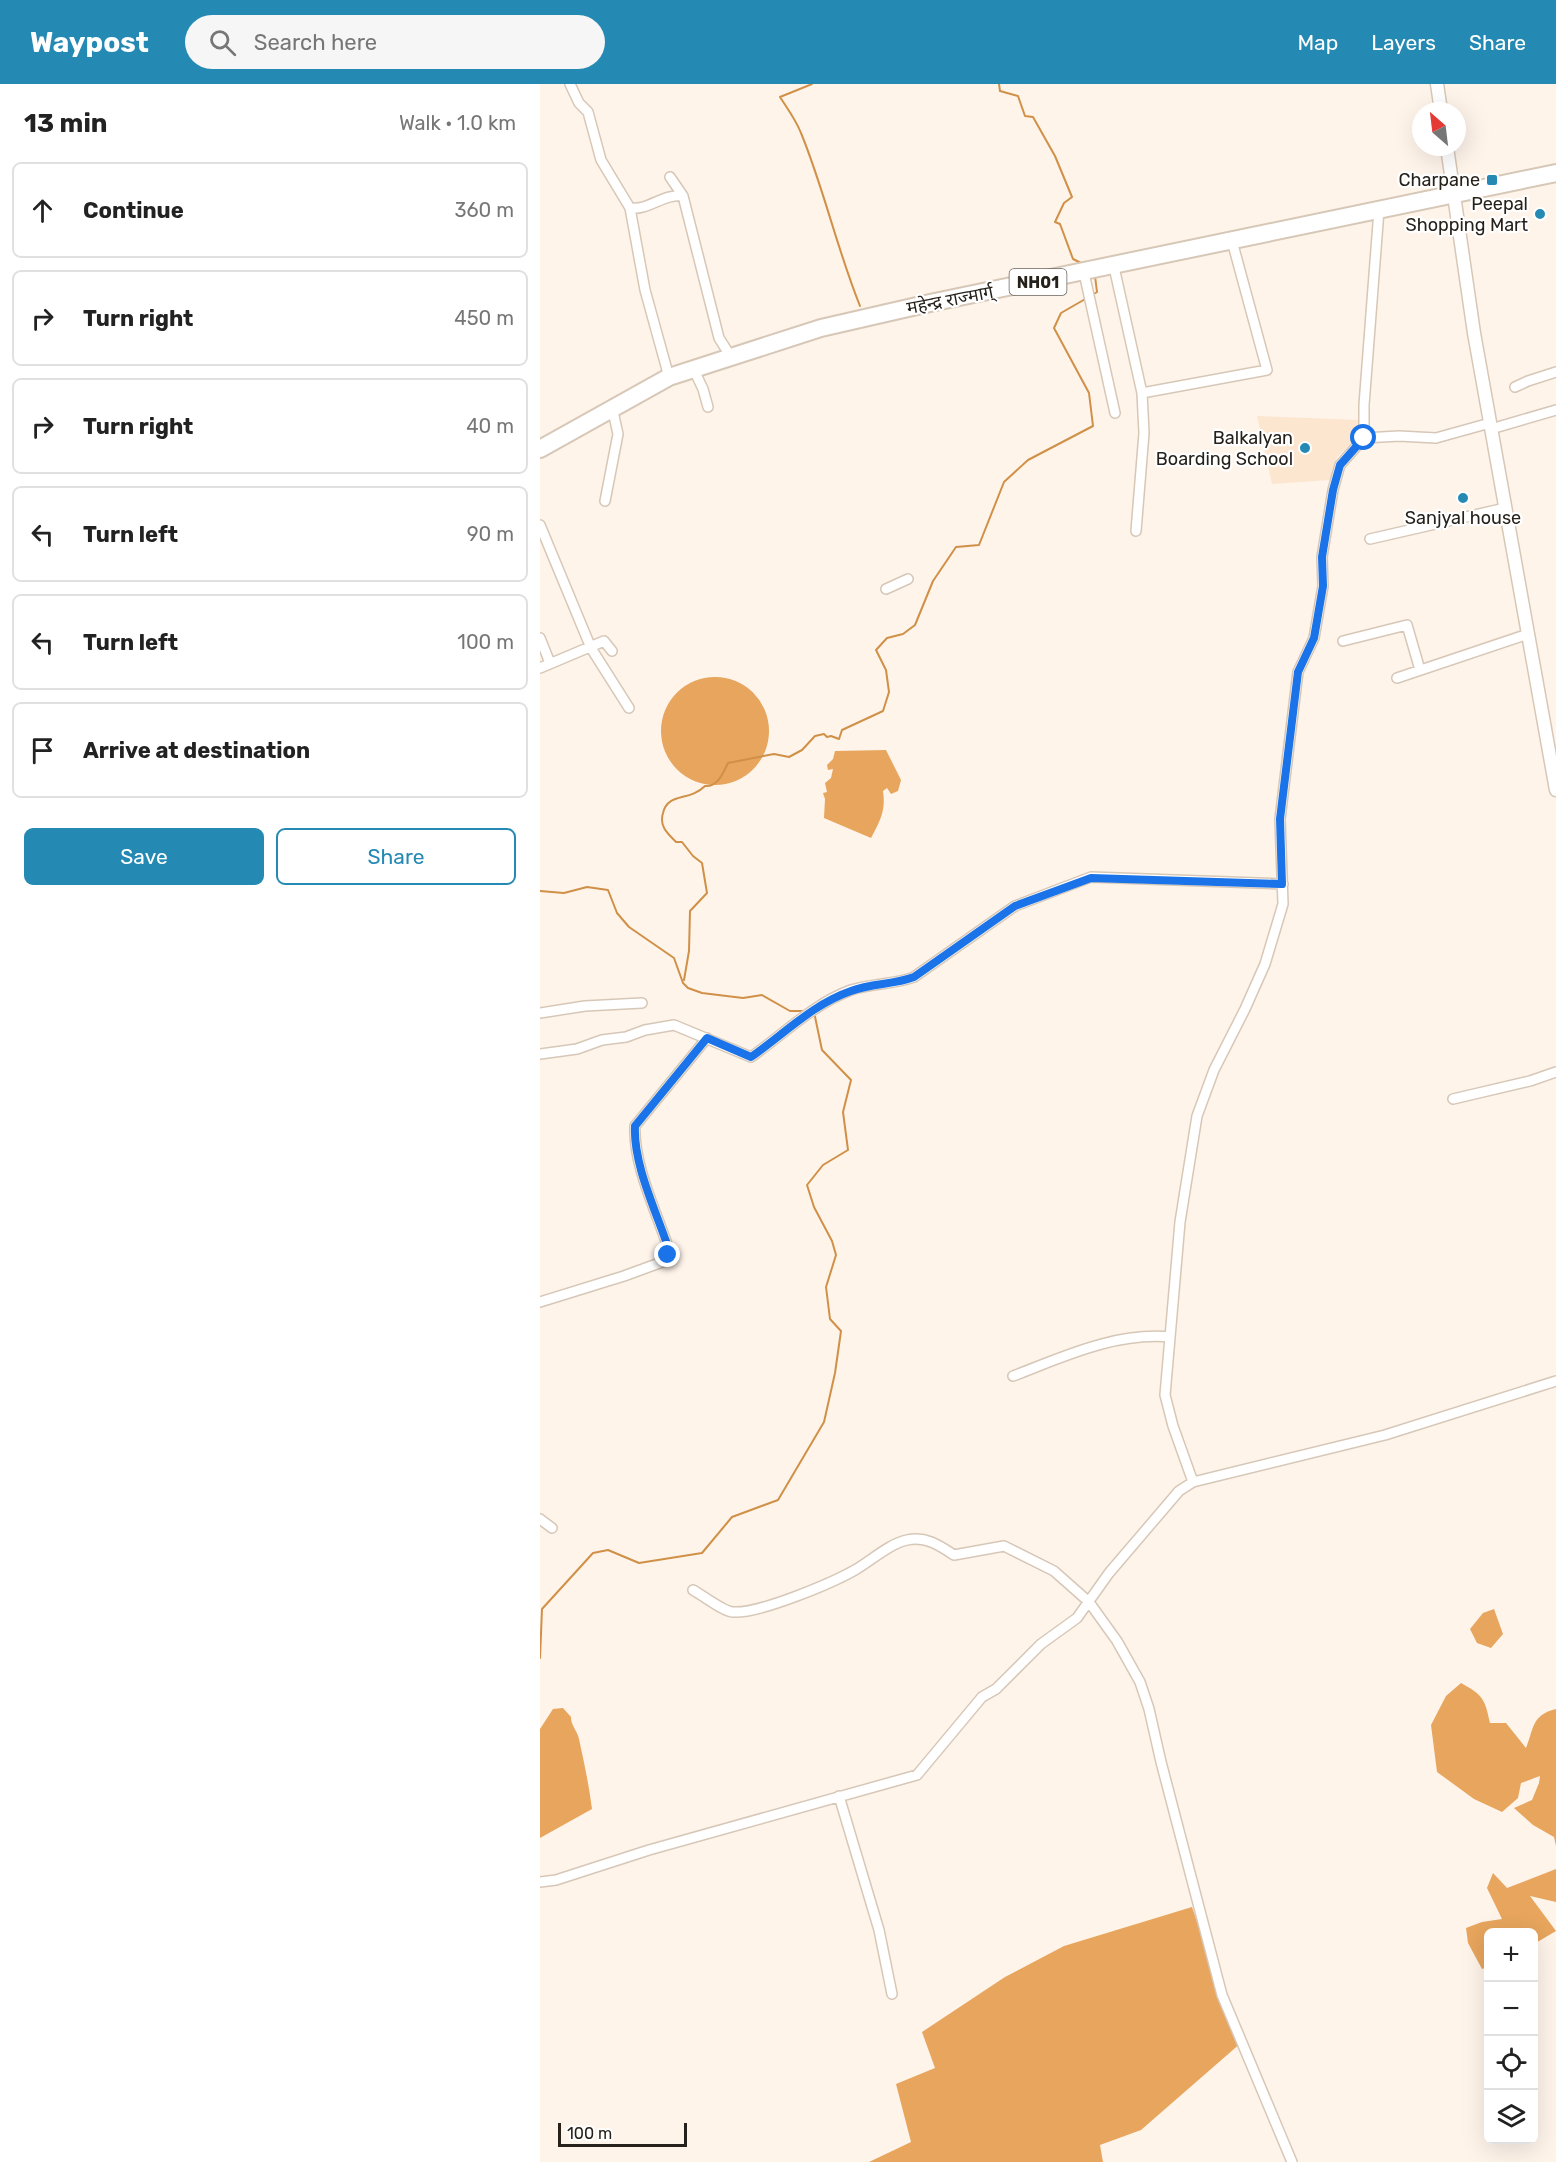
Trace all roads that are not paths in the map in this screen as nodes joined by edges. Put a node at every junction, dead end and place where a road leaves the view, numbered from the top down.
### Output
1 (570, 84) edge
2 (1437, 84) edge
3 (1440, 102) edge
4 (1449, 156) edge
5 (1556, 173) edge
6 (670, 177) dead end
7 (1455, 194) junction
8 (683, 196) junction
9 (630, 208) junction
10 (1379, 210) junction
11 (1232, 242) junction
12 (1114, 267) junction
13 (1084, 273) junction
14 (731, 357) junction
15 (693, 368) junction
16 (1556, 372) edge
17 (669, 377) junction
18 (1515, 387) dead end
19 (1142, 393) junction
20 (708, 407) dead end
21 (612, 408) junction
22 (1556, 410) edge
23 (1115, 413) dead end
24 (1491, 426) junction
25 (1364, 438) junction
26 (540, 449) edge
27 (605, 501) dead end
28 (1505, 508) junction
29 (540, 525) edge
30 (1136, 531) dead end
31 (1370, 539) dead end
32 (908, 579) dead end
33 (886, 589) dead end
34 (1528, 634) junction
35 (540, 638) edge
36 (1343, 641) dead end
37 (591, 648) junction
38 (612, 651) dead end
39 (550, 663) junction
40 (540, 668) edge
41 (1420, 670) junction
42 (1397, 678) dead end
43 (628, 708) dead end
44 (1555, 784) edge
45 (1282, 884) junction
46 (642, 1003) dead end
47 (540, 1013) edge
48 (707, 1038) junction
49 (540, 1054) edge
50 (1556, 1072) edge
51 (1453, 1099) dead end
52 (540, 1302) edge
53 (1170, 1337) junction
54 (1013, 1376) dead end
55 (1556, 1381) edge
56 (1193, 1482) junction
57 (540, 1519) edge
58 (552, 1528) dead end
59 (693, 1590) dead end
60 (1089, 1602) junction
61 (839, 1796) junction
62 (540, 1882) edge
63 (892, 1994) dead end
64 (1292, 2162) edge

1 - 9 street
2 - 3 street
4 - 7 street
5 - 7 highway, महेन्द्र राज्मार्ग् / NH01
6 - 8 street
7 - 10 highway, महेन्द्र राज्मार्ग् / NH01
7 - 24 street
8 - 9 street
8 - 14 street
9 - 17 street
10 - 11 highway, महेन्द्र राज्मार्ग् / NH01
10 - 25 street
11 - 12 highway, महेन्द्र राज्मार्ग् / NH01
11 - 19 street
12 - 13 highway, महेन्द्र राज्मार्ग् / NH01
12 - 19 street
13 - 14 highway, महेन्द्र राज्मार्ग् / NH01
13 - 23 street
14 - 15 highway, महेन्द्र राज्मार्ग् / NH01
15 - 17 highway, महेन्द्र राज्मार्ग् / NH01
15 - 20 street
16 - 18 street
17 - 21 highway, महेन्द्र राज्मार्ग् / NH01
19 - 30 street
21 - 26 highway, महेन्द्र राज्मार्ग् / NH01
21 - 27 street
22 - 24 street
24 - 25 street
24 - 28 street
25 - 45 street
28 - 31 street
28 - 34 street
29 - 37 street
32 - 33 street
34 - 41 street
34 - 44 street
35 - 39 street
36 - 41 street
37 - 38 street
37 - 39 street
37 - 43 street
39 - 40 street
41 - 42 street
45 - 48 street
45 - 53 street
46 - 47 street
48 - 49 street
48 - 52 street
50 - 51 street
53 - 54 street
53 - 56 street
55 - 56 street
56 - 60 street
57 - 58 street
59 - 60 street
60 - 61 street
60 - 64 street
61 - 62 street
61 - 63 street

